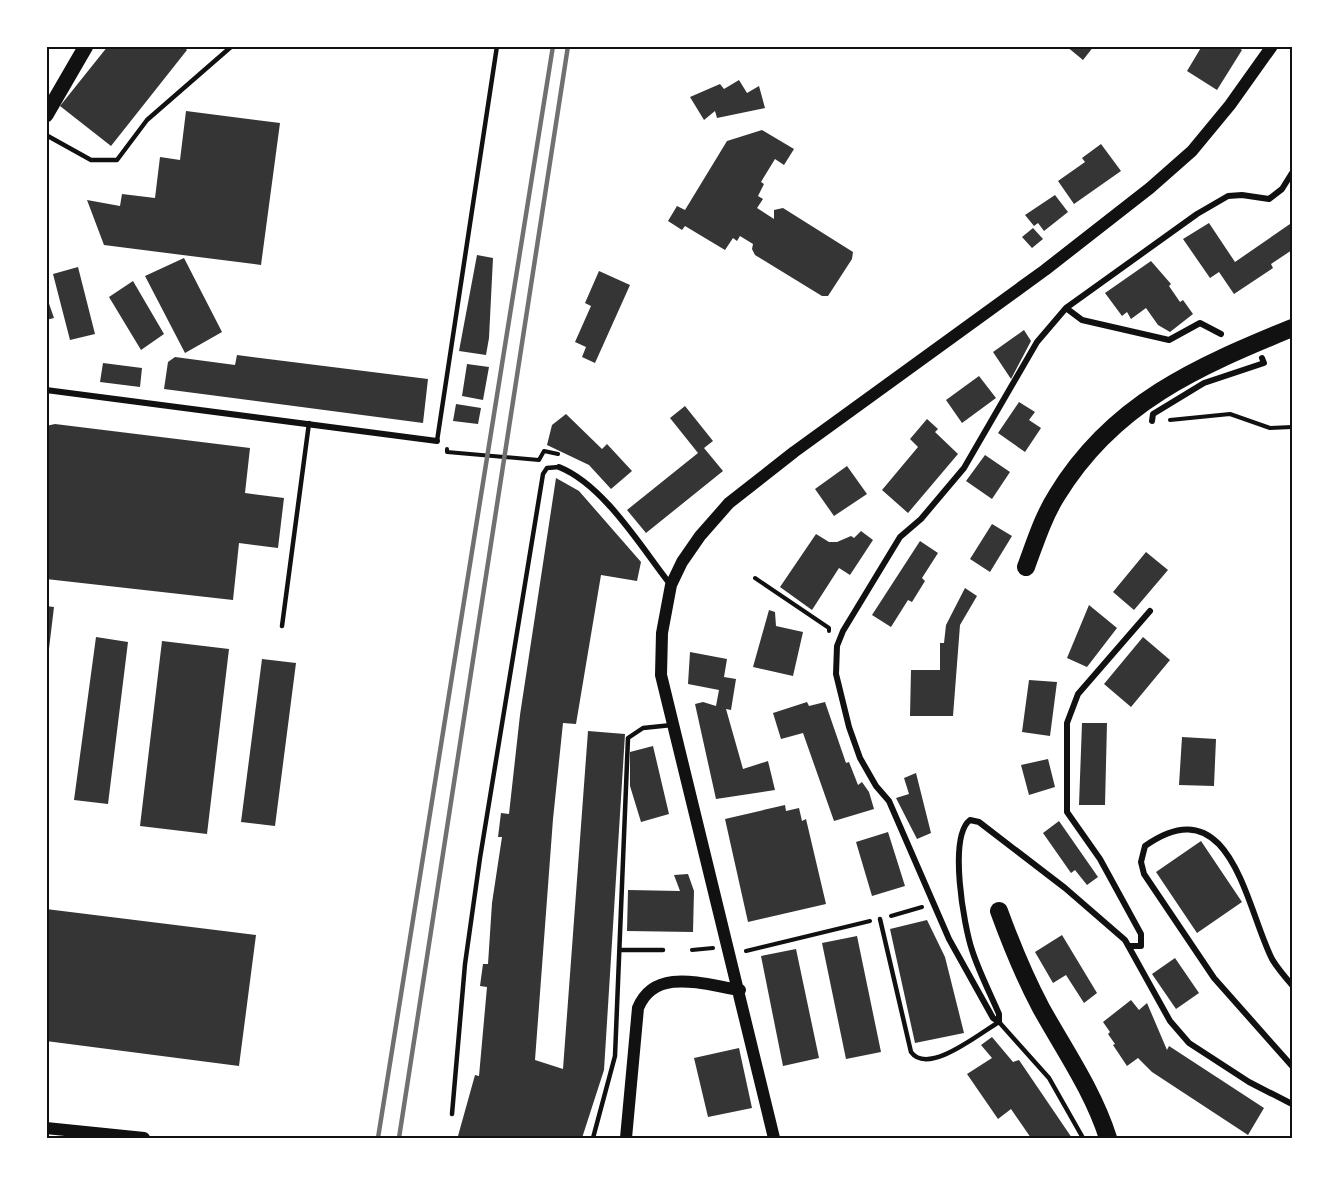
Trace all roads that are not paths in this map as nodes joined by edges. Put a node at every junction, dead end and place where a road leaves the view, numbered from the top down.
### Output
1 (86, 46) edge
2 (232, 46) edge
3 (497, 46) edge
4 (1272, 46) edge
5 (46, 115) edge
6 (46, 135) edge
7 (1293, 173) edge
8 (1066, 308) junction
9 (1293, 328) edge
10 (1221, 334) dead end
11 (1262, 358) dead end
12 (46, 390) edge
13 (1152, 421) road end
14 (309, 423) junction
15 (437, 441) joint
16 (559, 467) joint
17 (1026, 567) dead end
18 (671, 585) junction
19 (1150, 611) dead end
20 (282, 626) dead end
21 (672, 725) junction
22 (999, 910) dead end
23 (880, 919) road end
24 (1130, 946) junction
25 (620, 950) junction
26 (663, 950) dead end
27 (1293, 985) edge
28 (740, 990) junction
29 (999, 1022) junction
30 (1293, 1066) edge
31 (1293, 1104) edge
32 (452, 1114) dead end
33 (46, 1128) edge
34 (144, 1138) edge
35 (593, 1138) edge
36 (626, 1138) edge
37 (774, 1138) edge
38 (1083, 1138) edge
39 (1108, 1138) edge

1 - 5 main road
2 - 6 lane
3 - 15 lane
4 - 18 main road
7 - 8 street
8 - 10 street
8 - 29 street
9 - 17 highway
11 - 13 street
12 - 14 street
14 - 15 street
14 - 20 lane
16 - 18 street
16 - 32 lane
18 - 21 main road
19 - 24 street
21 - 25 lane
21 - 28 main road
22 - 39 highway
23 - 29 lane
24 - 29 street
24 - 31 street
25 - 26 lane
25 - 35 lane
27 - 30 street
28 - 36 main road
28 - 37 main road
29 - 38 lane
33 - 34 main road

